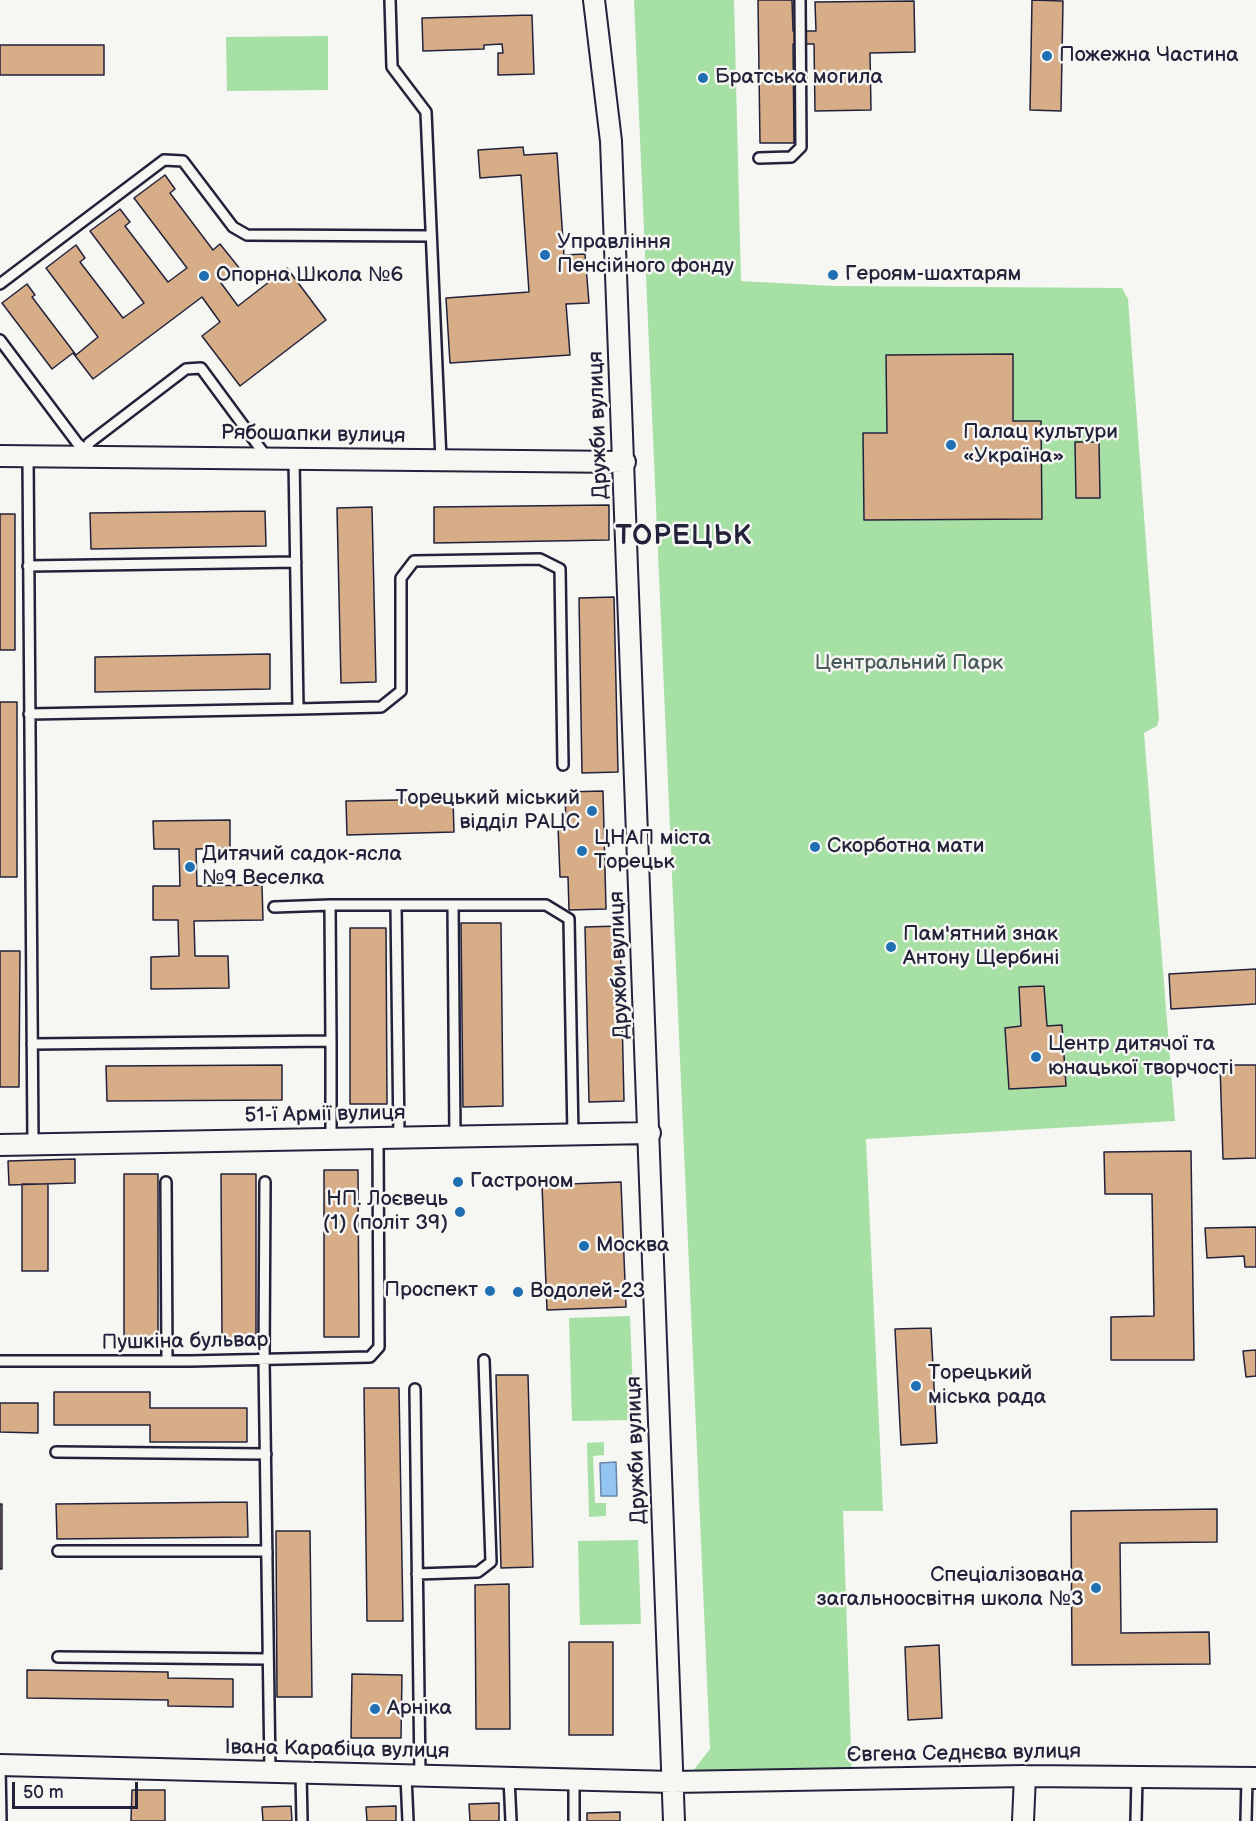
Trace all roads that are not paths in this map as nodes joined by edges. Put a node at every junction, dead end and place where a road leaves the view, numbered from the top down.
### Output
1 (390, 0) edge
2 (594, 0) edge
3 (800, 0) edge
4 (759, 158) dead end
5 (431, 236) junction
6 (0, 284) edge
7 (0, 340) edge
8 (85, 453) junction
9 (0, 456) edge
10 (28, 456) junction
11 (268, 459) junction
12 (294, 459) junction
13 (441, 460) junction
14 (625, 462) junction
15 (296, 562) junction
16 (28, 566) junction
17 (298, 709) junction
18 (29, 714) junction
19 (563, 765) dead end
20 (330, 905) junction
21 (396, 905) junction
22 (453, 905) junction
23 (274, 907) dead end
24 (331, 1041) junction
25 (32, 1044) junction
26 (650, 1133) junction
27 (573, 1136) junction
28 (378, 1138) junction
29 (399, 1138) junction
30 (455, 1138) junction
31 (331, 1139) junction
32 (38, 1144) junction
33 (0, 1145) edge
34 (166, 1182) dead end
35 (265, 1182) dead end
36 (264, 1359) junction
37 (484, 1360) dead end
38 (0, 1361) edge
39 (167, 1361) junction
40 (415, 1389) dead end
41 (56, 1452) dead end
42 (266, 1454) junction
43 (58, 1551) dead end
44 (267, 1551) junction
45 (417, 1574) junction
46 (58, 1657) dead end
47 (268, 1659) junction
48 (0, 1766) edge
49 (270, 1772) junction
50 (301, 1773) junction
51 (413, 1776) junction
52 (1025, 1776) junction
53 (1137, 1777) junction
54 (509, 1778) junction
55 (1252, 1778) edge
56 (574, 1779) junction
57 (673, 1782) junction
58 (1, 1821) edge
59 (302, 1821) edge
60 (408, 1821) edge
61 (511, 1821) edge
62 (574, 1821) edge
63 (674, 1821) edge
64 (1023, 1821) edge
65 (1136, 1821) edge
66 (1246, 1821) edge

1 - 5 lane
2 - 14 street, Дружби вулиця
3 - 4 lane
5 - 6 lane
5 - 13 lane
7 - 8 lane
8 - 10 street, Рябошапки вулиця
8 - 11 street, Рябошапки вулиця
8 - 11 lane
9 - 10 street, Рябошапки вулиця
10 - 16 lane
11 - 12 street, Рябошапки вулиця
12 - 13 street, Рябошапки вулиця
12 - 15 lane
13 - 14 street, Рябошапки вулиця
14 - 26 street, Дружби вулиця
15 - 16 lane
15 - 17 lane
16 - 18 lane
17 - 18 lane
17 - 19 lane
18 - 25 lane
20 - 21 lane
20 - 23 lane
20 - 24 lane
21 - 22 lane
21 - 29 lane
22 - 27 lane
22 - 30 lane
24 - 25 lane
24 - 31 lane
25 - 32 lane
26 - 27 street, 51-ї Армії вулиця
26 - 57 street, Дружби вулиця
27 - 30 street, 51-ї Армії вулиця
28 - 29 street, 51-ї Армії вулиця
28 - 31 street, 51-ї Армії вулиця
28 - 36 lane, Пушкіна бульвар
29 - 30 street, 51-ї Армії вулиця
31 - 32 street, 51-ї Армії вулиця
32 - 33 street, 51-ї Армії вулиця
34 - 39 lane
35 - 36 lane
36 - 39 lane, Пушкіна бульвар
36 - 42 lane
37 - 45 lane
38 - 39 lane, Пушкіна бульвар
40 - 45 lane
41 - 42 lane
42 - 44 lane
43 - 44 lane
44 - 47 lane
45 - 51 lane
46 - 47 lane
47 - 49 lane
48 - 49 street, Івана Карабіца вулиця
48 - 58 lane
49 - 50 street, Івана Карабіца вулиця
50 - 51 street, Івана Карабіца вулиця
50 - 59 lane
51 - 54 street, Івана Карабіца вулиця
51 - 60 lane
52 - 53 street, Євгена Седнєва вулиця
52 - 57 street, Євгена Седнєва вулиця
52 - 64 street
53 - 55 street, Євгена Седнєва вулиця
53 - 65 lane
54 - 56 street, Івана Карабіца вулиця
54 - 61 lane
55 - 66 lane
56 - 57 street, Івана Карабіца вулиця
56 - 62 lane
57 - 63 street, Дружби вулиця

